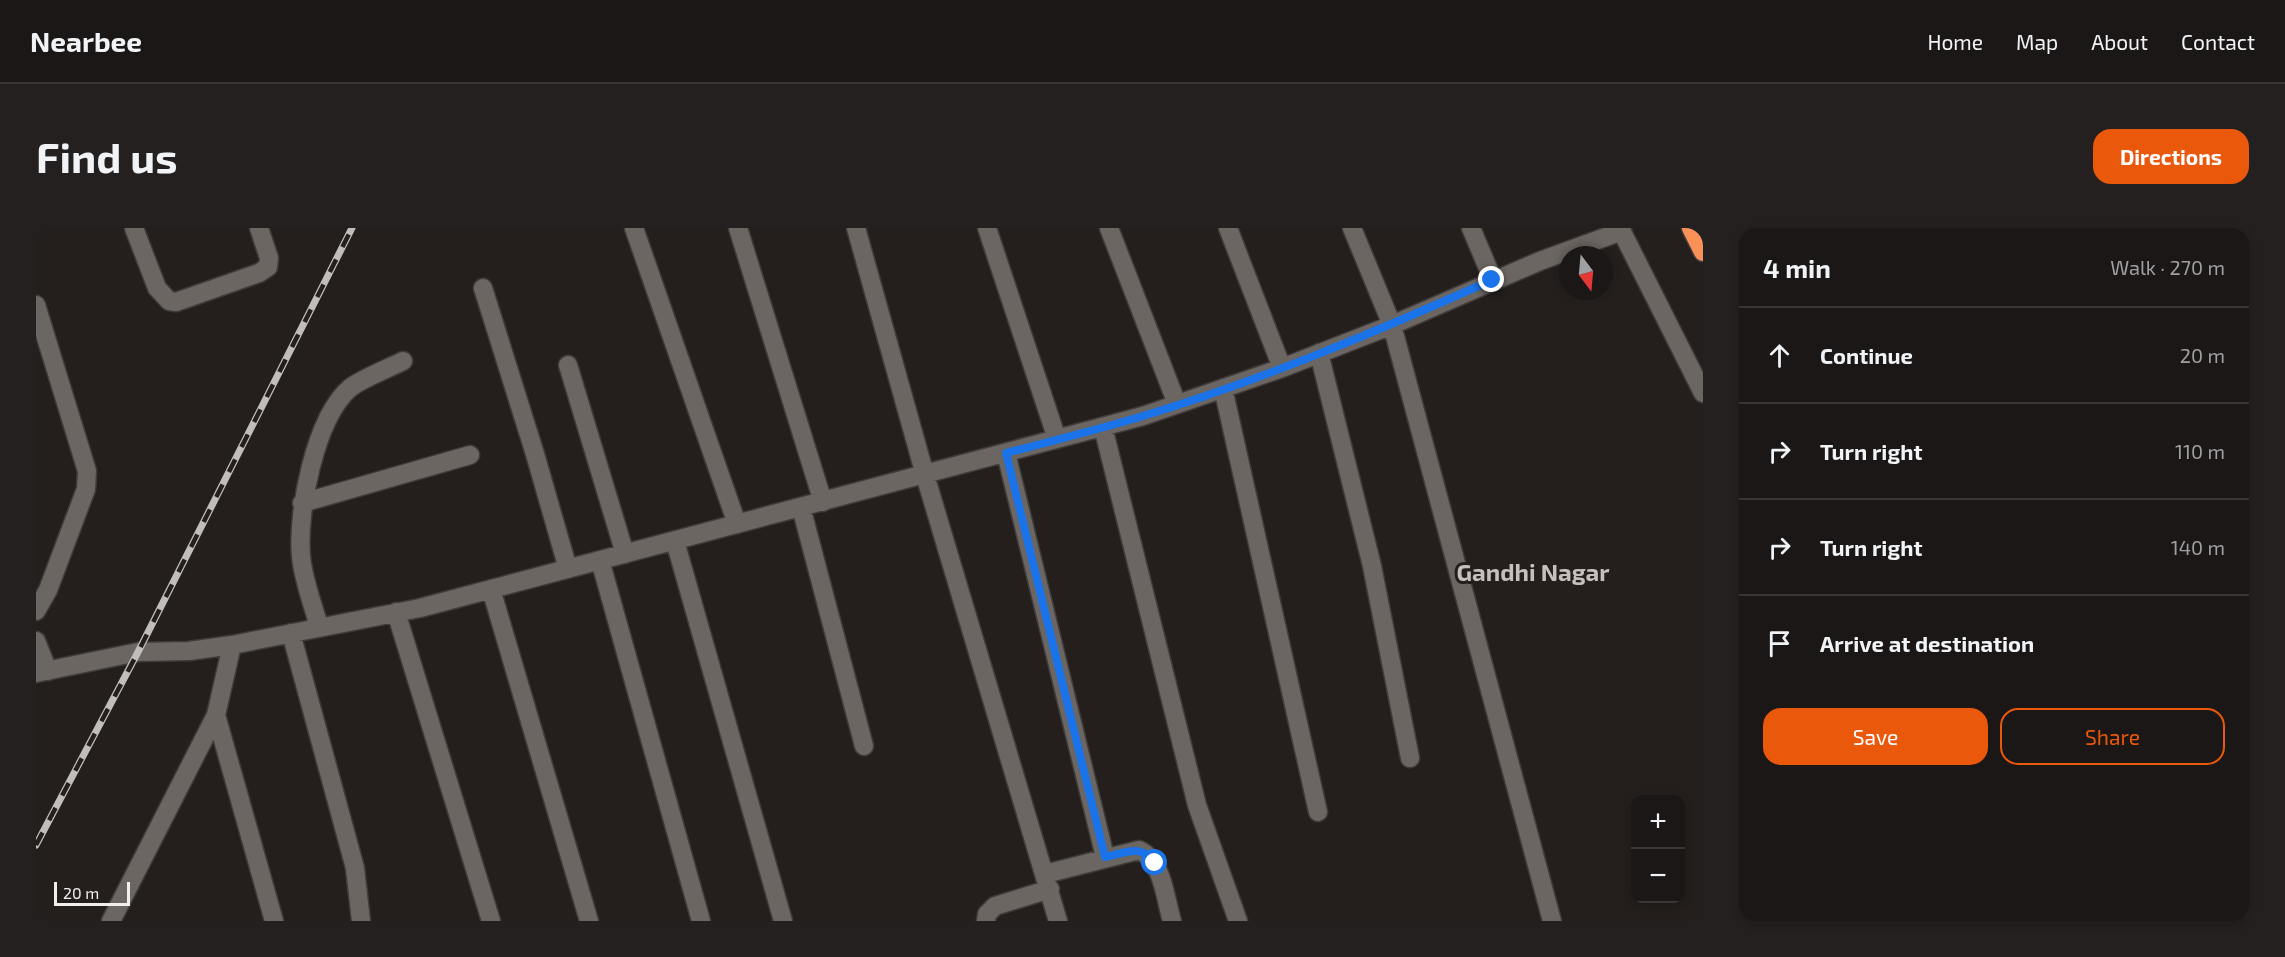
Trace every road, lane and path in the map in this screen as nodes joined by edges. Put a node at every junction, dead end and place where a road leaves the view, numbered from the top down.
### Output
1 (134, 228) edge
2 (259, 228) edge
3 (634, 228) edge
4 (738, 228) edge
5 (856, 228) edge
6 (987, 228) edge
7 (1109, 228) edge
8 (1228, 228) edge
9 (1352, 228) edge
10 (1471, 228) edge
11 (1691, 228) edge
12 (1621, 230) edge
13 (1703, 252) edge
14 (1492, 280) junction
15 (483, 288) dead end
16 (36, 305) edge
17 (1392, 325) junction
18 (1318, 353) junction
19 (403, 362) dead end
20 (568, 365) dead end
21 (1282, 368) junction
22 (1223, 388) junction
23 (1703, 393) edge
24 (1177, 404) junction
25 (1103, 427) junction
26 (1057, 439) junction
27 (1006, 453) junction
28 (470, 454) dead end
29 (925, 475) junction
30 (823, 502) junction
31 (302, 503) junction
32 (801, 507) junction
33 (737, 524) junction
34 (675, 541) junction
35 (625, 554) junction
36 (600, 560) junction
37 (568, 569) junction
38 (491, 589) junction
39 (36, 611) edge
40 (396, 612) junction
41 (319, 627) junction
42 (291, 633) junction
43 (36, 641) edge
44 (232, 645) junction
45 (42, 672) edge
46 (216, 715) junction
47 (864, 746) dead end
48 (1410, 758) dead end
49 (1318, 812) dead end
50 (1105, 857) junction
51 (1047, 881) junction
52 (111, 921) edge
53 (274, 921) edge
54 (361, 921) edge
55 (490, 921) edge
56 (589, 921) edge
57 (701, 921) edge
58 (783, 921) edge
59 (986, 921) edge
60 (1058, 921) edge
61 (1172, 921) edge
62 (1238, 921) edge
63 (1552, 921) edge

1 - 2 street
3 - 33 street
4 - 30 street
5 - 29 street
6 - 26 street
7 - 24 street
8 - 21 street
9 - 17 street
10 - 14 street
11 - 13 highway
12 - 14 street
12 - 23 street
14 - 17 street
15 - 37 street
16 - 39 street
17 - 18 street
17 - 63 street
18 - 21 street
18 - 48 street
19 - 31 street
20 - 35 street
21 - 22 street
22 - 24 street
22 - 49 street
24 - 25 street
25 - 26 street
25 - 62 street
26 - 27 street
27 - 29 street
27 - 50 street
28 - 31 street
29 - 30 street
29 - 51 street
30 - 32 street
31 - 41 street
32 - 33 street
32 - 47 street
33 - 34 street
34 - 35 street
34 - 58 street
35 - 36 street
36 - 37 street
36 - 57 street
37 - 38 street
38 - 40 street
38 - 56 street
40 - 41 street
40 - 55 street
41 - 42 street
42 - 44 street
42 - 54 street
43 - 45 street
44 - 45 street
44 - 46 street
46 - 52 street
46 - 53 street
50 - 51 street
50 - 61 street
51 - 59 street
51 - 60 street

